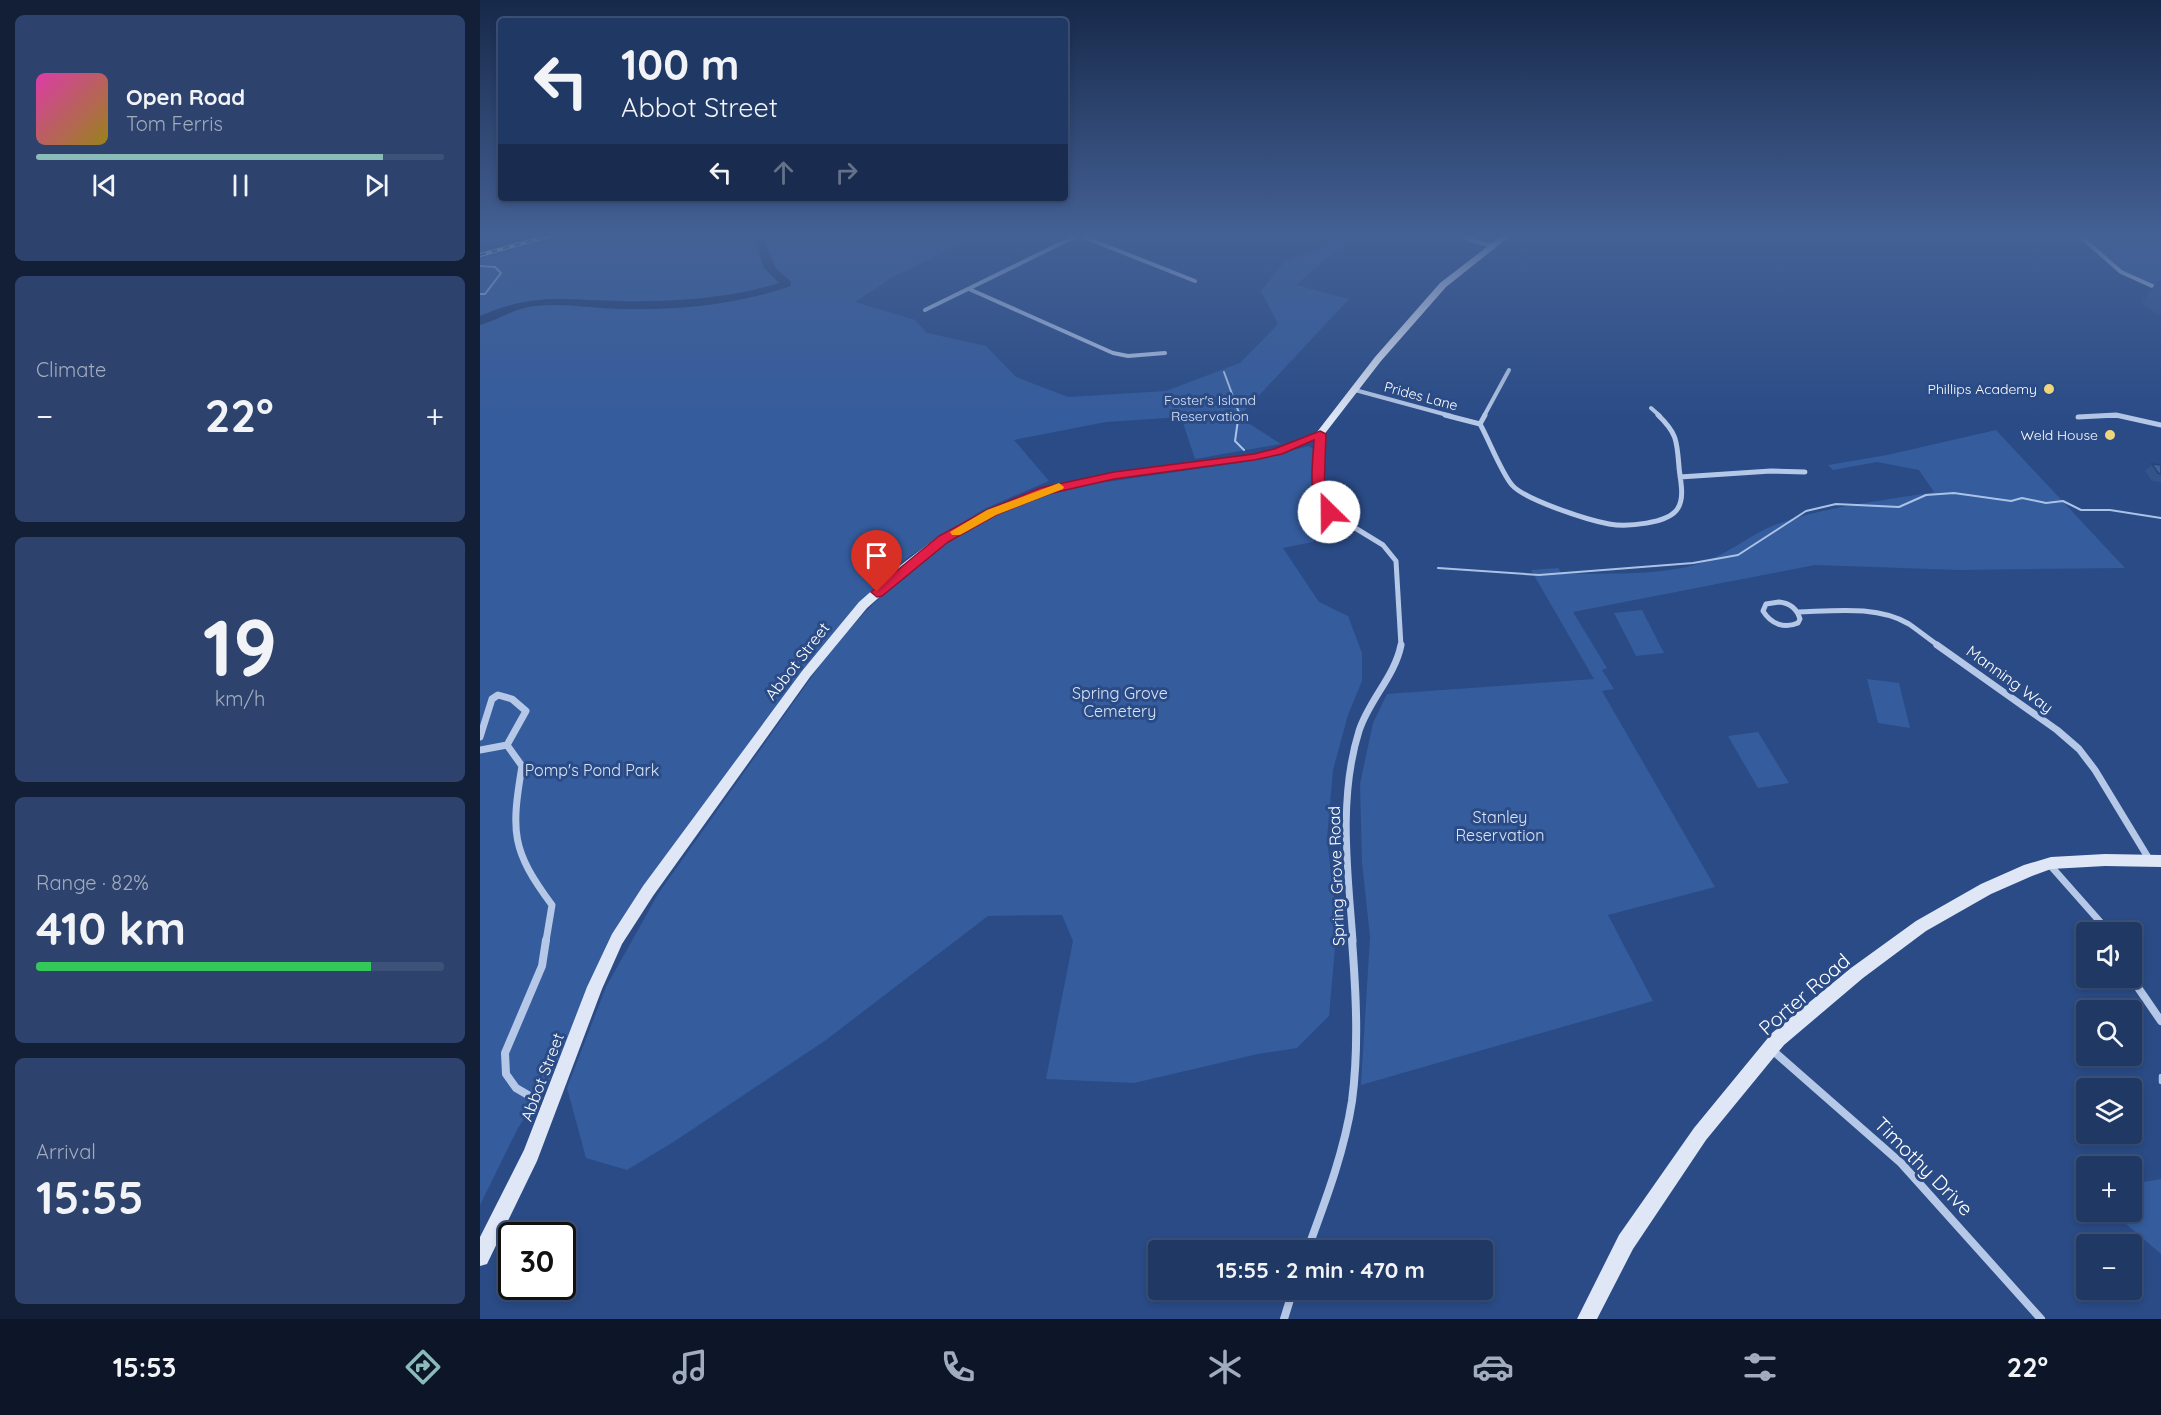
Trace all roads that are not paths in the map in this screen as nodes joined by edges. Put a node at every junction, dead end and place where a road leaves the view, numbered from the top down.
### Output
1 (951, 298) edge
2 (988, 298) edge
3 (1432, 298) edge
4 (925, 310) dead end
5 (1165, 354) dead end
6 (1509, 370) dead end
7 (1355, 390) junction
8 (1652, 408) dead end
9 (2078, 417) dead end
10 (1480, 424) junction
11 (2161, 425) edge
12 (1320, 434) junction
13 (1805, 472) dead end
14 (1680, 477) junction
15 (1798, 612) junction
16 (480, 737) edge
17 (507, 745) junction
18 (480, 750) edge
19 (2155, 860) edge
20 (2049, 863) junction
21 (2100, 922) edge
22 (2139, 988) edge
23 (2161, 1021) edge
24 (1771, 1049) junction
25 (528, 1095) dead end
26 (1310, 1240) edge
27 (480, 1257) edge
28 (1290, 1300) edge
29 (1284, 1319) edge
30 (1587, 1319) edge
31 (2041, 1319) edge

1 - 4 street
2 - 5 street
3 - 7 street, Abbot Street
6 - 10 street
7 - 10 street, Prides Lane
7 - 12 street, Abbot Street
8 - 14 street
9 - 11 street
10 - 14 street
12 - 26 street, Spring Grove Road
12 - 27 street, Abbot Street
13 - 14 street
15 - 15 street, Manning Way
15 - 19 street, Manning Way
16 - 17 street
17 - 18 street
17 - 25 street
19 - 20 street, Porter Road
20 - 21 street
20 - 24 street, Porter Road
22 - 23 street
24 - 30 street, Porter Road
24 - 31 street, Timothy Drive
28 - 29 street

